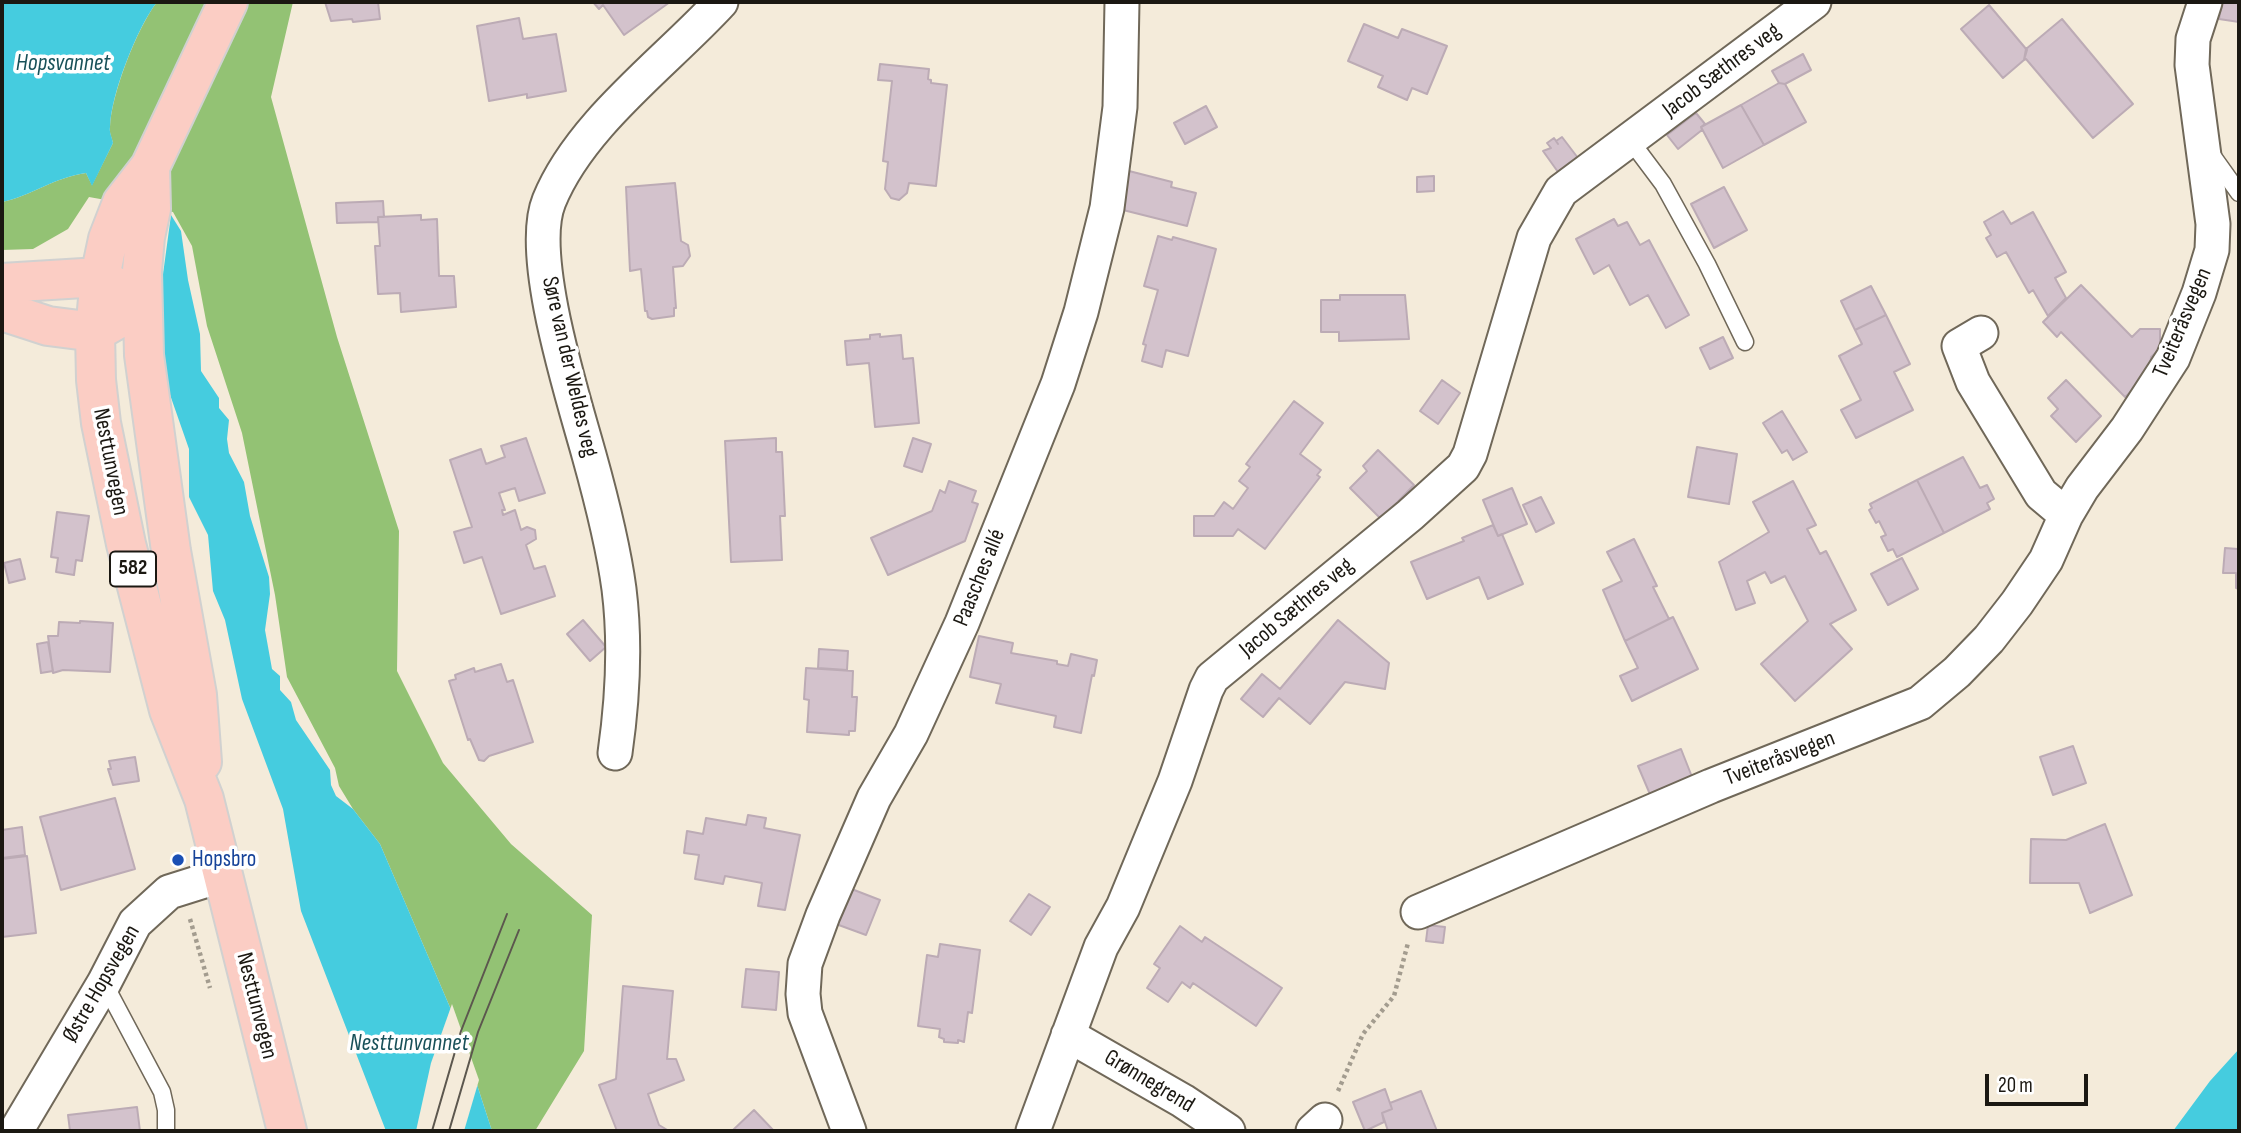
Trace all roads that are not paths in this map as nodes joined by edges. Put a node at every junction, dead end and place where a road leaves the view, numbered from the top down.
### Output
1 (228, 2) edge
2 (721, 2) edge
3 (1122, 2) edge
4 (1814, 2) edge
5 (2205, 2) edge
6 (1630, 140) junction
7 (2203, 145) junction
8 (150, 167) junction
9 (2239, 193) edge
10 (100, 277) junction
11 (2, 283) edge
12 (142, 305) junction
13 (2, 311) edge
14 (95, 332) junction
15 (1970, 340) dead end
16 (1745, 342) dead end
17 (2066, 514) junction
18 (615, 753) dead end
19 (204, 799) junction
20 (223, 875) junction
21 (1418, 912) road end
22 (104, 983) junction
23 (1068, 1035) junction
24 (16, 1131) edge
25 (166, 1131) edge
26 (287, 1131) edge
27 (849, 1131) edge
28 (1033, 1131) edge
29 (1228, 1131) edge

1 - 8 main road, Nesttunvegen / 582
2 - 18 street, Søre van der Weldes veg
3 - 27 street, Paasches allé
4 - 6 street, Jacob Sæthres veg
5 - 7 street, Tveiteråsvegen
6 - 16 lane
6 - 23 street, Jacob Sæthres veg
7 - 9 lane
7 - 17 street, Tveiteråsvegen
8 - 10 main road, Nesttunvegen / 582
8 - 12 main road, Nesttunvegen / 582
10 - 11 main road
10 - 12 main road
10 - 14 main road, Nesttunvegen / 582
12 - 14 main road
12 - 19 main road, Nesttunvegen / 582
13 - 14 main road
14 - 19 main road, Nesttunvegen / 582
15 - 17 street
17 - 21 street, Tveiteråsvegen
19 - 20 main road, Nesttunvegen / 582
20 - 22 street, Østre Hopsvegen
20 - 26 main road, Nesttunvegen / 582
22 - 24 street, Østre Hopsvegen
22 - 25 lane
23 - 28 street, Jacob Sæthres veg
23 - 29 street, Grønnegrend

